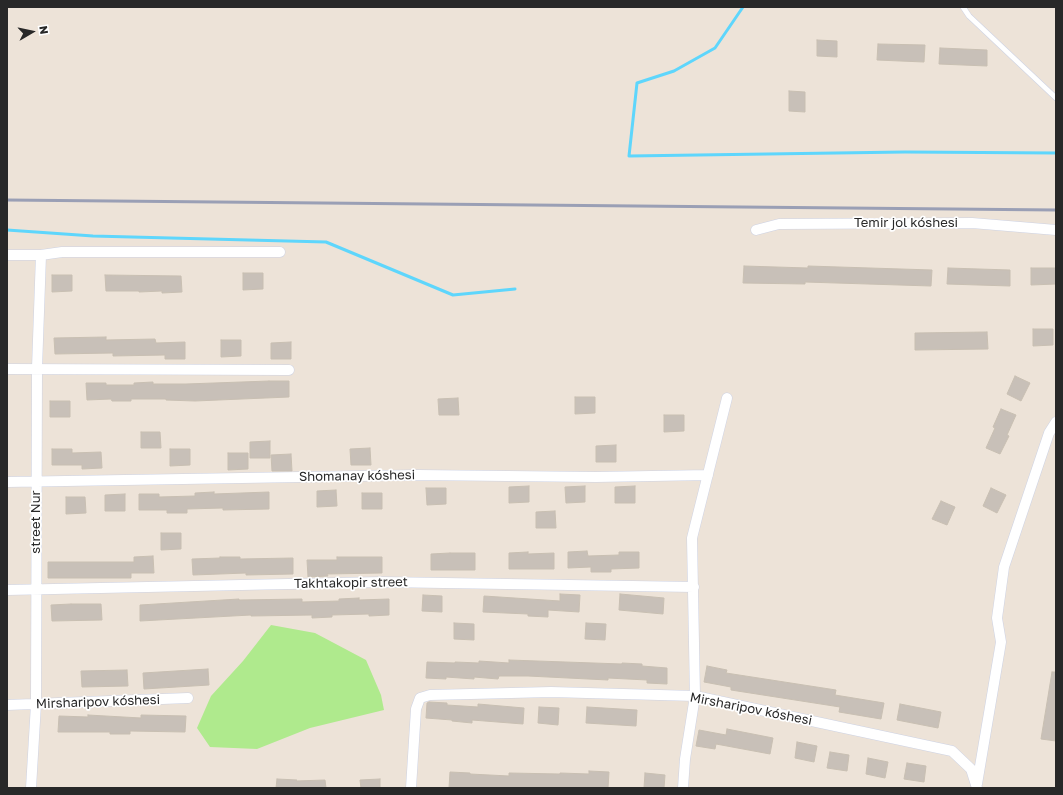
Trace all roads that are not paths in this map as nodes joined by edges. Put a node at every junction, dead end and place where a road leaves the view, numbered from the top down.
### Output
1 (963, 7) edge
2 (1056, 98) edge
3 (756, 230) dead end
4 (1056, 230) edge
5 (280, 252) dead end
6 (7, 255) edge
7 (41, 255) junction
8 (37, 368) junction
9 (7, 369) edge
10 (289, 370) dead end
11 (727, 398) dead end
12 (1056, 422) edge
13 (708, 475) junction
14 (7, 482) edge
15 (36, 482) junction
16 (694, 587) junction
17 (7, 590) edge
18 (36, 590) junction
19 (695, 696) junction
20 (188, 698) dead end
21 (36, 704) junction
22 (7, 705) edge
23 (977, 787) edge
24 (31, 788) edge
25 (411, 788) edge
26 (683, 788) edge

1 - 2 lane
3 - 4 street, Temir jol kóshesi
5 - 7 street
6 - 7 street
7 - 8 street, street Nur
8 - 9 street
8 - 10 street
8 - 15 street, street Nur
11 - 13 street
12 - 23 street
13 - 15 street, Shomanay kóshesi
13 - 16 street
14 - 15 street, Shomanay kóshesi
15 - 18 street, street Nur
16 - 18 street, Takhtakopir street
16 - 19 street
17 - 18 street, Takhtakopir street
18 - 21 street, street Nur
19 - 23 street, Mirsharipov kóshesi
19 - 25 street, Mirsharipov kóshesi
19 - 26 street
20 - 21 street, Mirsharipov kóshesi
21 - 22 street, Mirsharipov kóshesi
21 - 24 street, street Nur

